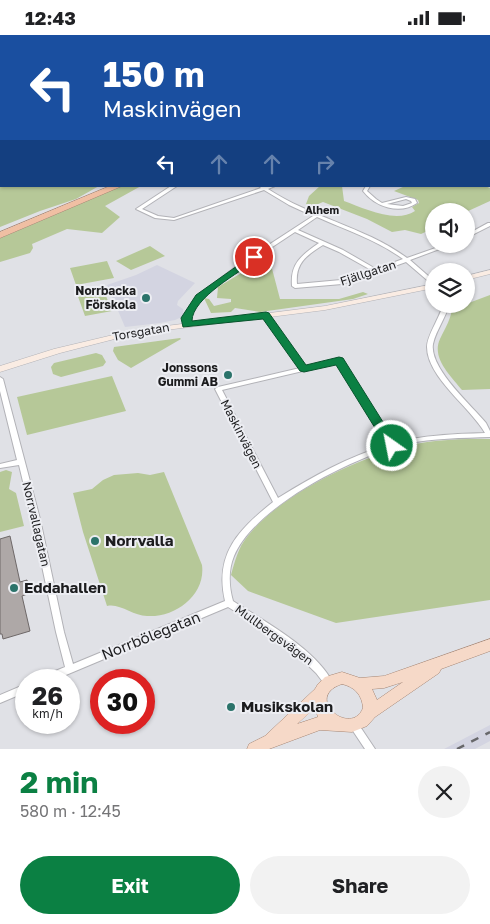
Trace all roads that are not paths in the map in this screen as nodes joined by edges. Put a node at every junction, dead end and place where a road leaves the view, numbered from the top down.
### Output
1 (110, 187) edge
2 (116, 187) edge
3 (173, 187) edge
4 (367, 187) edge
5 (263, 188) edge
6 (383, 204) junction
7 (316, 216) junction
8 (490, 224) edge
9 (294, 231) junction
10 (475, 232) edge
11 (0, 234) edge
12 (323, 243) junction
13 (428, 253) edge
14 (408, 261) junction
15 (376, 271) junction
16 (490, 272) edge
17 (475, 276) edge
18 (425, 277) edge
19 (425, 287) edge
20 (444, 313) edge
21 (266, 315) junction
22 (187, 325) junction
23 (0, 369) edge
24 (304, 369) junction
25 (0, 379) edge
26 (489, 435) edge
27 (392, 446) junction
28 (21, 462) junction
29 (0, 467) edge
30 (277, 503) junction
31 (230, 603) junction
32 (490, 645) edge
33 (441, 664) junction
34 (70, 669) joint
35 (360, 685) junction
36 (325, 688) junction
37 (15, 693) edge
38 (0, 699) edge
39 (369, 713) junction
40 (338, 724) junction
41 (354, 725) junction
42 (268, 742) junction
43 (254, 749) edge
44 (370, 749) edge

1 - 11 highway
2 - 11 highway
3 - 5 street
4 - 6 street
5 - 7 street
6 - 6 street
7 - 9 street
7 - 14 street
8 - 10 street
9 - 12 street
9 - 22 street
12 - 15 street
12 - 15 street, Fjällgatan
13 - 14 street, Fjällgatan
14 - 15 street, Fjällgatan
14 - 18 street
16 - 17 main road
19 - 21 main road, Torsgatan
20 - 26 street
21 - 22 main road, Torsgatan
21 - 24 street
22 - 23 main road, Torsgatan
24 - 27 street, Maskinvägen
24 - 30 street, Maskinvägen
25 - 28 street, Norrvallagatan
26 - 27 street, Mullbergsvägen
27 - 30 street, Mullbergsvägen
28 - 29 street
28 - 34 street, Norrvallagatan
30 - 31 street, Mullbergsvägen
31 - 34 street, Norrbölegatan
31 - 36 street, Mullbergsvägen
32 - 33 main road
33 - 35 main road
33 - 39 main road
35 - 36 main road
35 - 39 main road
36 - 40 main road
36 - 42 main road
37 - 38 street
39 - 41 main road
40 - 41 main road
40 - 42 main road
41 - 44 street
42 - 43 main road

